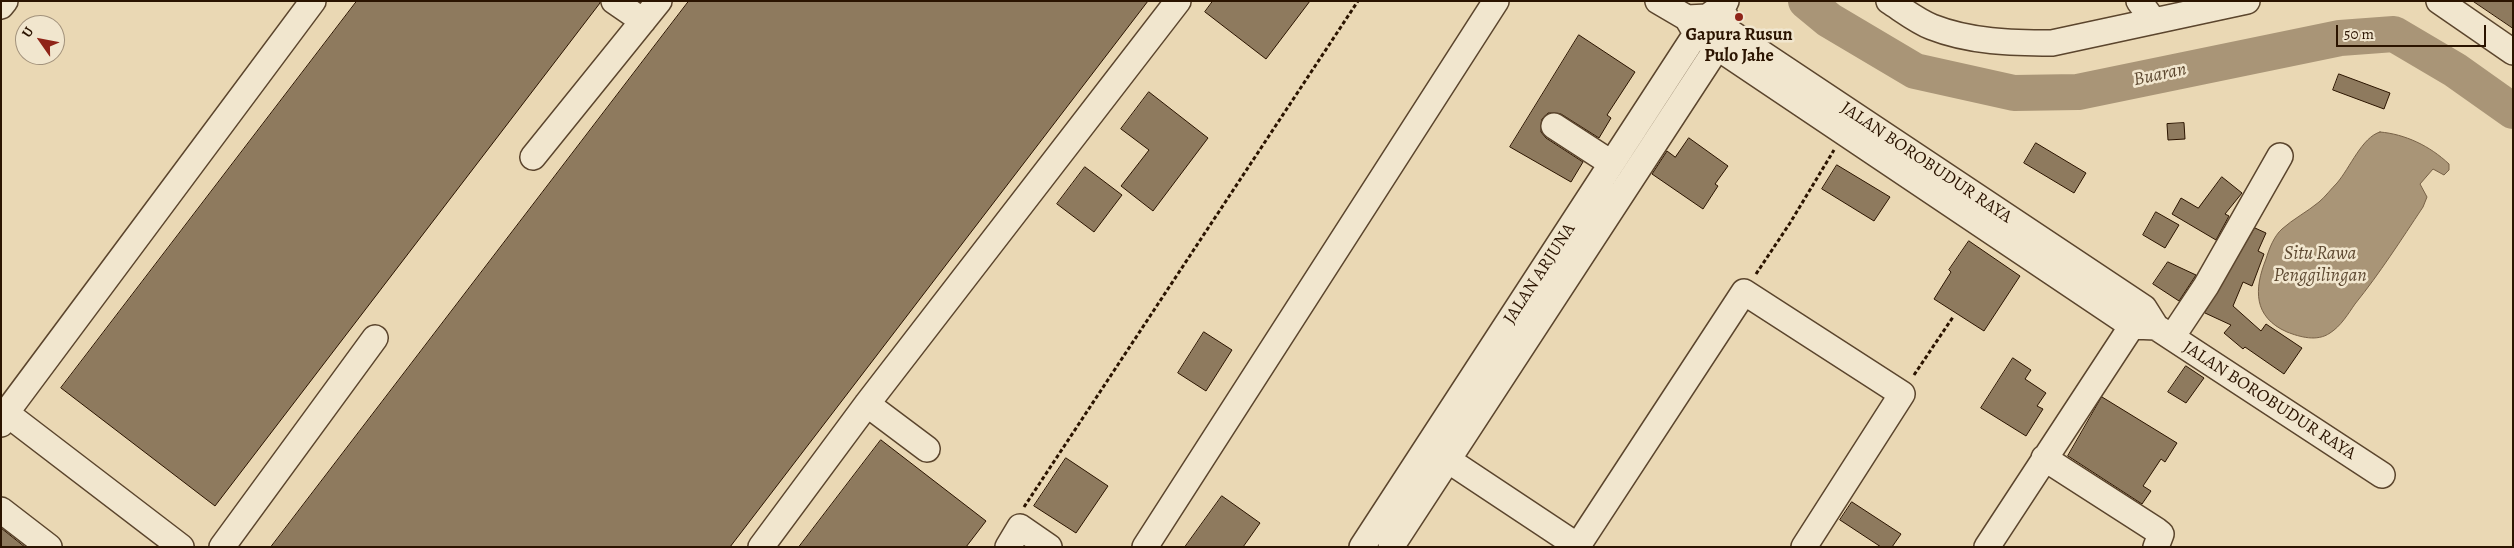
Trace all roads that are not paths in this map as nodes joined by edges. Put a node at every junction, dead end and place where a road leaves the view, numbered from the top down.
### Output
1 (4, 1) edge
2 (313, 1) edge
3 (614, 1) edge
4 (659, 1) edge
5 (1178, 1) edge
6 (1496, 1) edge
7 (1658, 1) edge
8 (1889, 1) edge
9 (2247, 1) edge
10 (2441, 2) edge
11 (1, 6) edge
12 (2146, 11) edge
13 (1708, 15) edge
14 (643, 21) junction
15 (1723, 39) junction
16 (2513, 52) edge
17 (1554, 126) dead end
18 (2280, 156) dead end
19 (532, 157) dead end
20 (1611, 163) junction
21 (1911, 165) junction
22 (1559, 244) junction
23 (1580, 258) junction
24 (1511, 318) junction
25 (2151, 324) junction
26 (1532, 332) junction
27 (375, 338) dead end
28 (867, 404) junction
29 (1446, 417) junction
30 (4, 418) edge
31 (1467, 431) junction
32 (927, 449) dead end
33 (2044, 458) junction
34 (1448, 460) junction
35 (2382, 475) dead end
36 (1, 510) edge
37 (1014, 537) edge
38 (1578, 546) edge
39 (50, 547) edge
40 (181, 547) edge
41 (222, 547) edge
42 (761, 547) edge
43 (1049, 547) edge
44 (1145, 547) edge
45 (1363, 547) edge
46 (1391, 547) edge
47 (1804, 547) edge
48 (1987, 547) edge
49 (2156, 547) edge

1 - 11 street
2 - 30 street
3 - 14 street
4 - 14 street
5 - 28 street
6 - 44 street
7 - 13 street, JALAN BOROBUDUR RAYA
8 - 12 street
9 - 12 street
10 - 16 street
13 - 15 street
13 - 15 street, JALAN BOROBUDUR RAYA
13 - 20 street, JALAN ARJUNA
14 - 19 street
15 - 21 street, JALAN BOROBUDUR RAYA
15 - 21 street, JALAN BOROBUDUR RAYA
15 - 23 street, JALAN ARJUNA
17 - 20 street
18 - 25 street
20 - 22 street, JALAN ARJUNA
21 - 25 street, JALAN BOROBUDUR RAYA
22 - 23 street
22 - 24 street, JALAN ARJUNA
23 - 26 street, JALAN ARJUNA
24 - 26 street
24 - 29 street, JALAN ARJUNA
25 - 33 street
25 - 35 street, JALAN BOROBUDUR RAYA
26 - 31 street, JALAN ARJUNA
27 - 41 street
28 - 32 street
28 - 42 street
29 - 31 street
29 - 45 street, JALAN ARJUNA
30 - 40 street
31 - 34 street, JALAN ARJUNA
33 - 48 street
33 - 49 street
34 - 38 street
34 - 46 street, JALAN ARJUNA
36 - 39 street
37 - 43 street
38 - 47 street

